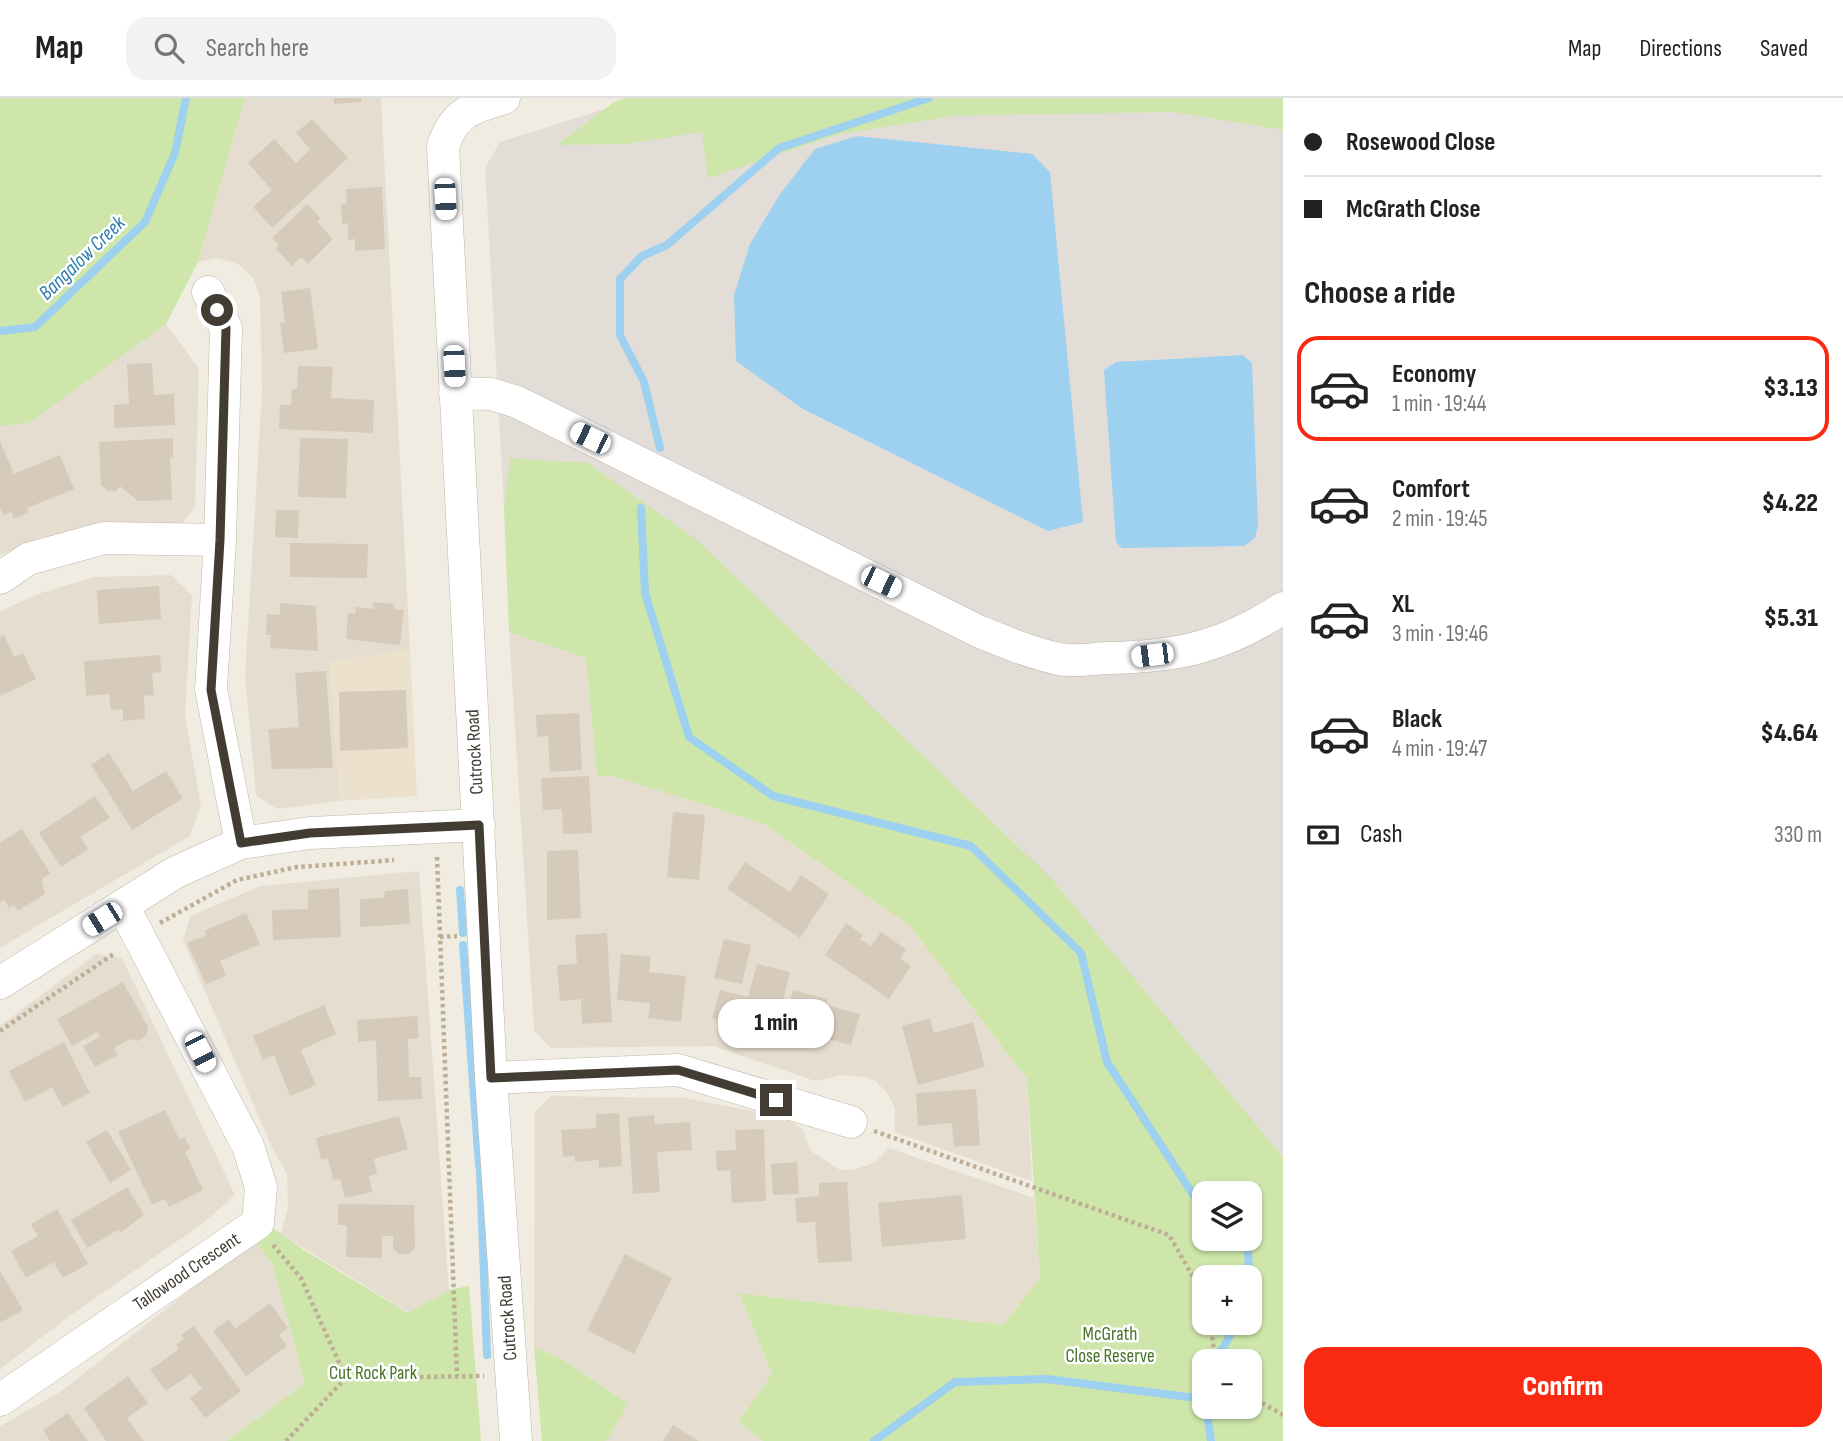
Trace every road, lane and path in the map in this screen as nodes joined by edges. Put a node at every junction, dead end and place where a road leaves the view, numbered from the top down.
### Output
1 (504, 98) edge
2 (445, 112) edge
3 (208, 292) dead end
4 (455, 393) junction
5 (220, 540) junction
6 (0, 578) edge
7 (1283, 608) edge
8 (480, 840) junction
9 (241, 843) junction
10 (438, 857) junction
11 (425, 858) dead end
12 (399, 860) dead end
13 (123, 906) junction
14 (141, 936) junction
15 (0, 983) edge
16 (0, 1031) edge
17 (491, 1078) junction
18 (851, 1122) joint
19 (258, 1223) junction
20 (1192, 1275) edge
21 (457, 1376) junction
22 (512, 1376) junction
23 (346, 1378) junction
24 (0, 1400) edge
25 (1262, 1403) edge
26 (1283, 1415) edge
27 (286, 1441) edge
28 (516, 1441) edge

1 - 2 street, Cutrock Road
2 - 4 street, Cutrock Road
3 - 5 street
4 - 7 street
4 - 8 street, Cutrock Road
5 - 6 street
5 - 9 street
8 - 9 street
8 - 10 path
8 - 17 street, Cutrock Road
9 - 13 street
10 - 11 path
10 - 21 path
12 - 14 path
13 - 14 street, Tallowood Crescent
13 - 15 street
14 - 16 path
14 - 19 street, Tallowood Crescent
17 - 18 street
17 - 22 street, Cutrock Road
18 - 20 path
19 - 23 path
19 - 24 street, Tallowood Crescent
21 - 22 path
21 - 23 path
22 - 28 street, Cutrock Road
23 - 27 path
25 - 26 path

